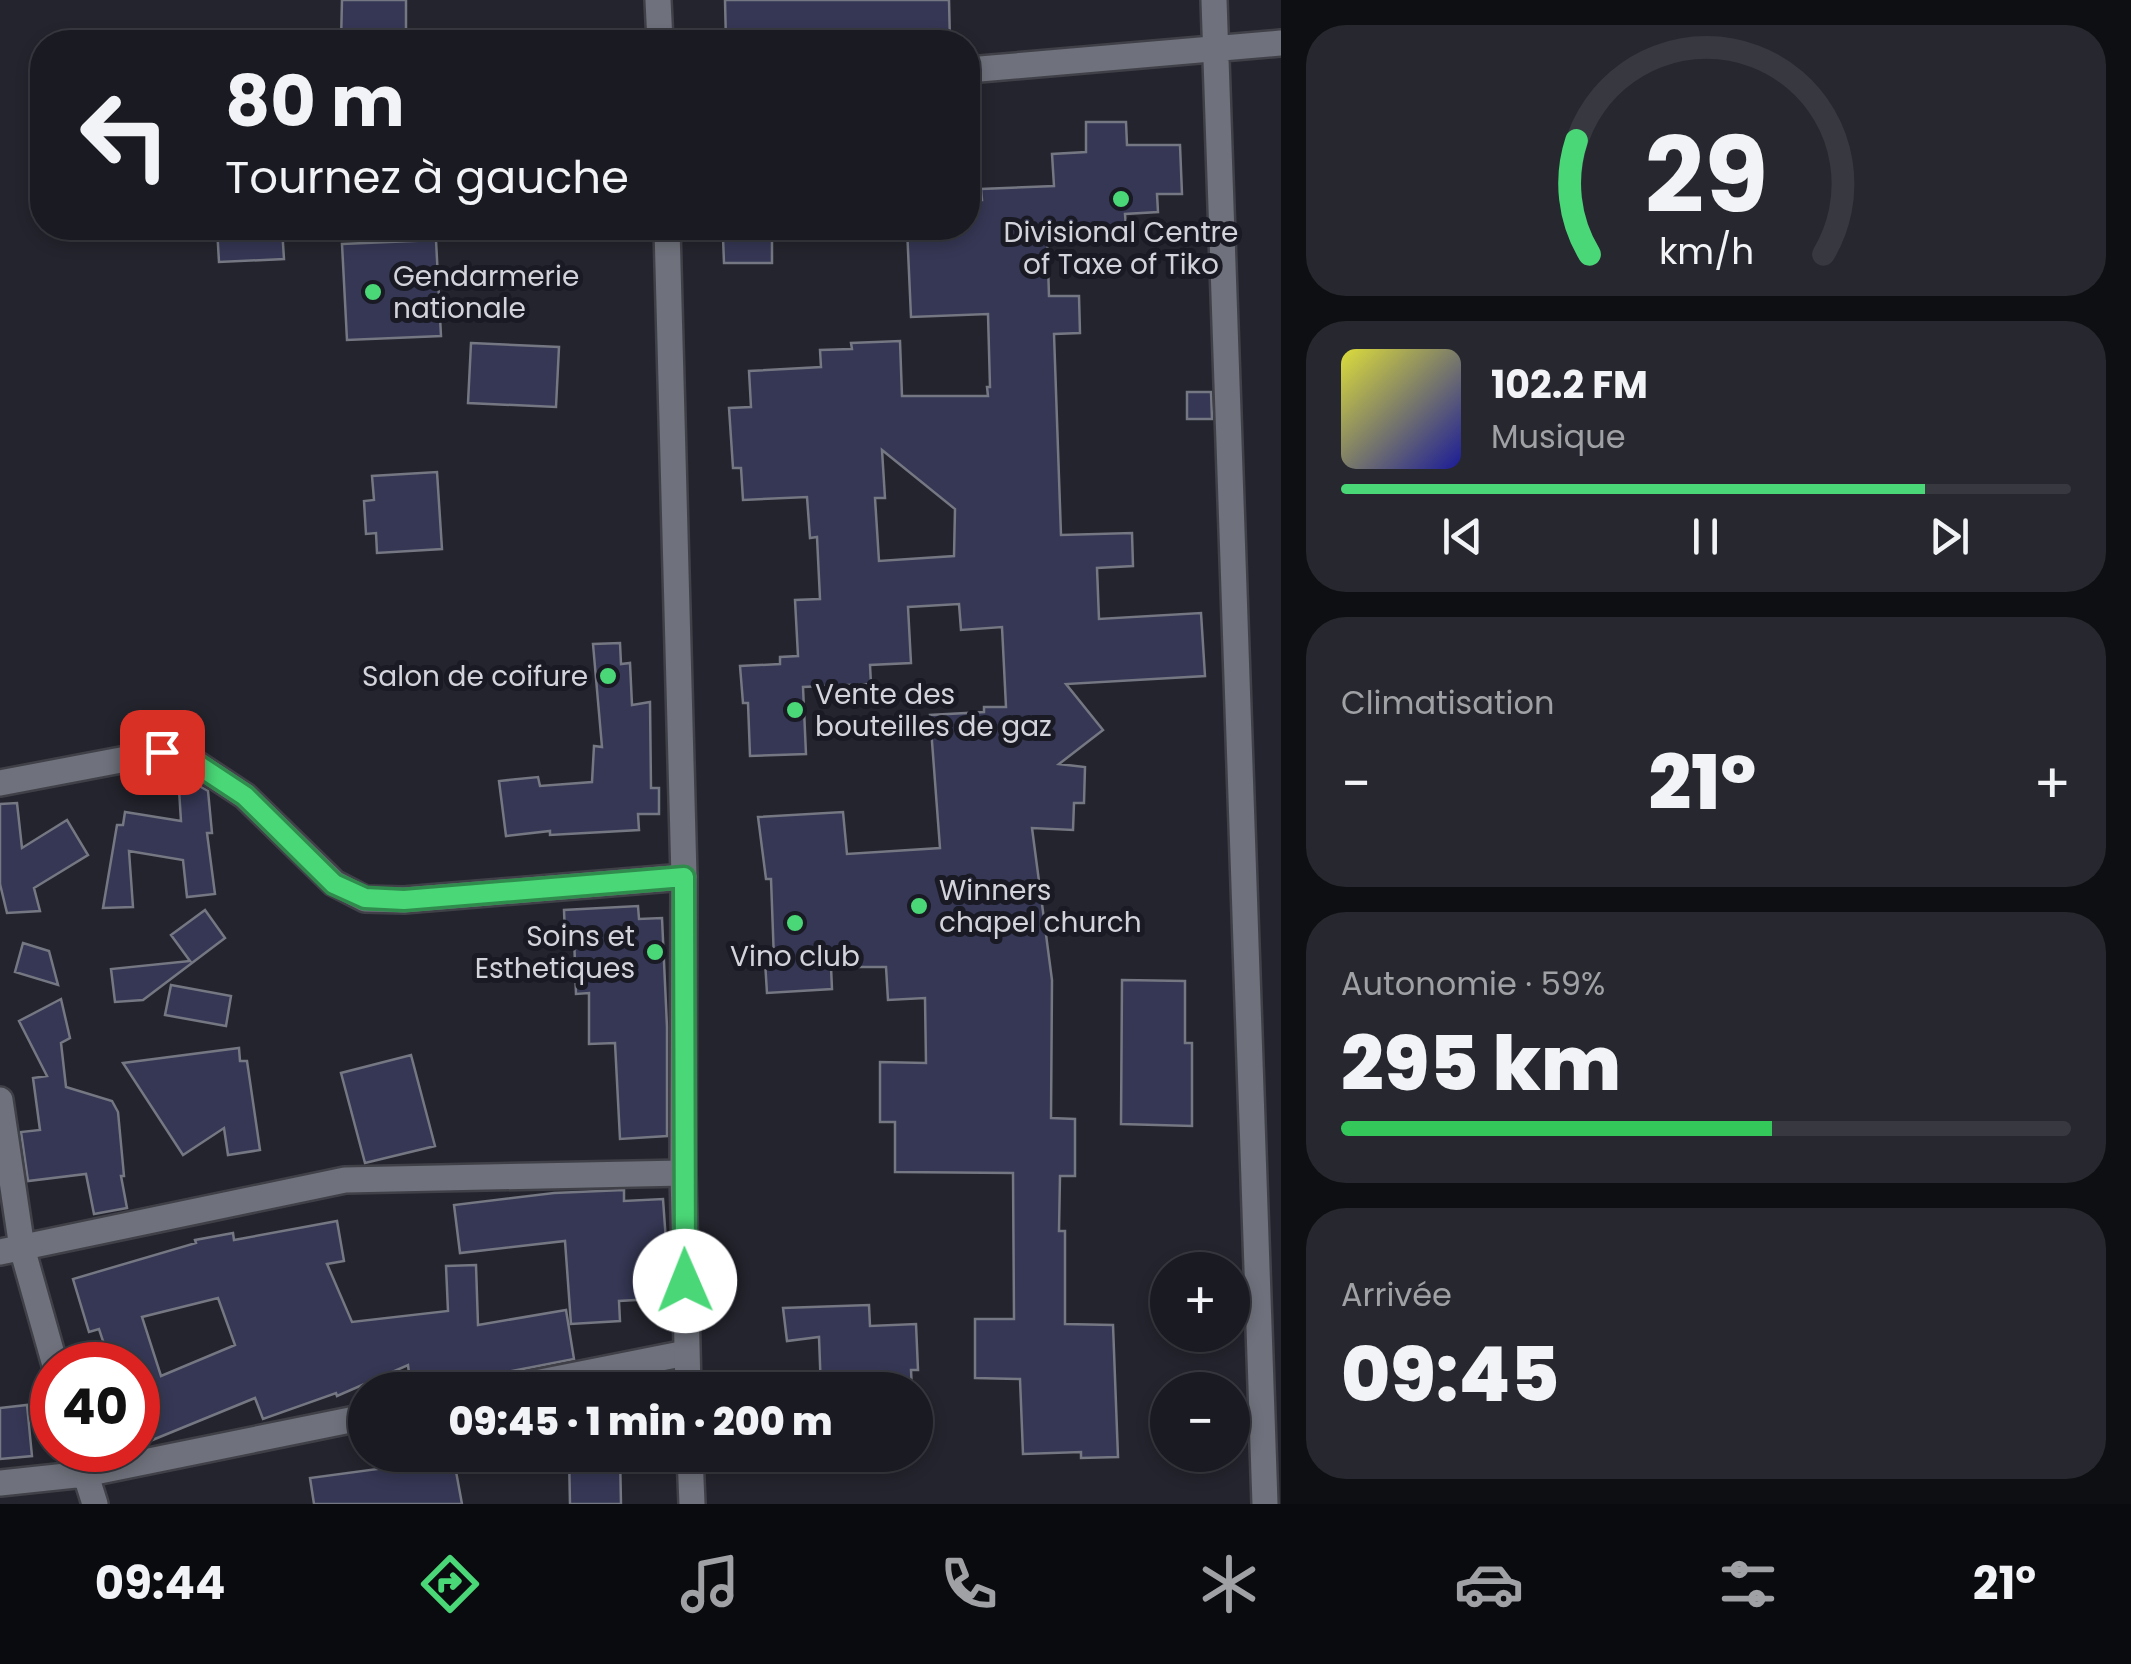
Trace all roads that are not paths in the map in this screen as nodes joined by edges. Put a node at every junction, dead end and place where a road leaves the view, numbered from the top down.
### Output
1 (658, 0) edge
2 (1214, 0) edge
3 (659, 30) edge
4 (1281, 43) edge
5 (1214, 50) junction
6 (980, 69) edge
7 (666, 240) edge
8 (0, 783) edge
9 (684, 877) junction
10 (0, 1100) edge
11 (684, 1173) junction
12 (11, 1250) edge
13 (46, 1342) edge
14 (686, 1353) junction
15 (590, 1372) edge
16 (687, 1372) edge
17 (348, 1420) edge
18 (160, 1450) edge
19 (43, 1472) edge
20 (85, 1472) edge
21 (691, 1472) edge
22 (0, 1483) edge
23 (96, 1504) edge
24 (692, 1504) edge
25 (1265, 1504) edge

1 - 3 street
2 - 5 street
4 - 5 street
5 - 6 street
5 - 25 street
7 - 9 street
8 - 9 street
9 - 11 street
10 - 12 street
11 - 12 street
11 - 14 street
12 - 13 street
14 - 15 street
14 - 16 street
17 - 18 street
19 - 22 street
20 - 23 street
21 - 24 street

